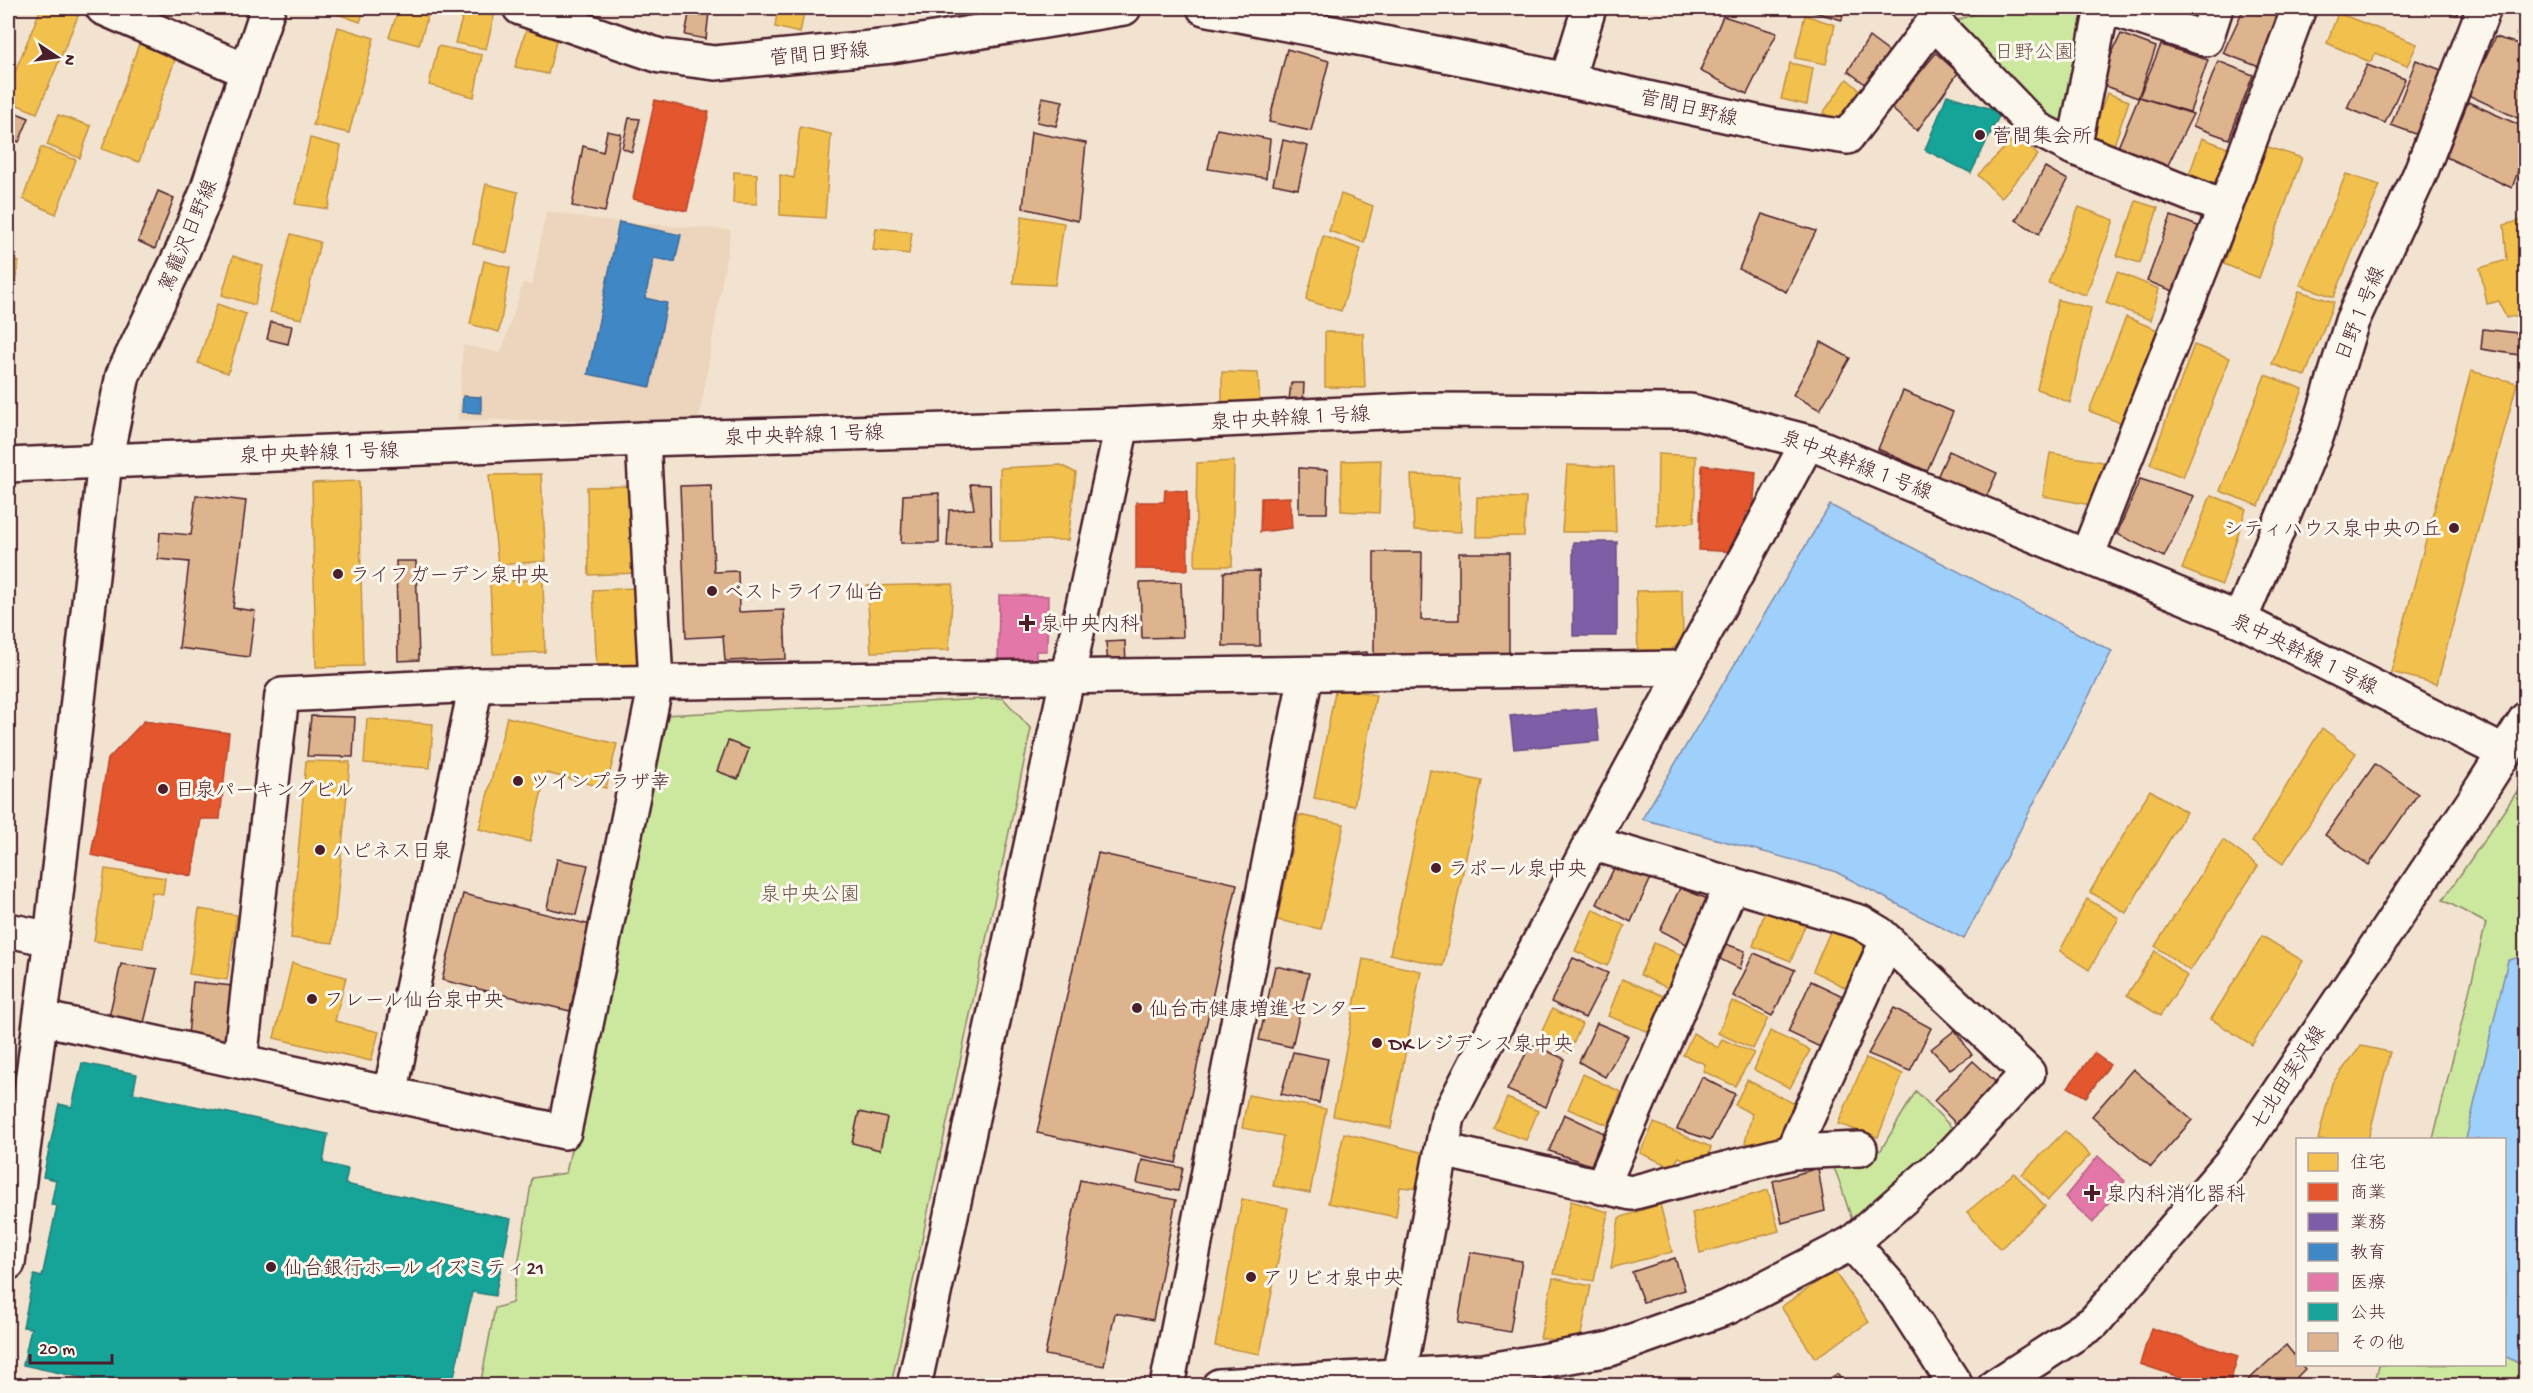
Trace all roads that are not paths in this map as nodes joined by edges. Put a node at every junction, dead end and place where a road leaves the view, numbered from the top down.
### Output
1 (103, 8) edge
2 (268, 8) edge
3 (520, 8) edge
4 (1124, 8) edge
5 (1204, 8) edge
6 (1589, 8) edge
7 (2102, 8) edge
8 (2110, 8) edge
9 (2216, 8) edge
10 (2299, 8) edge
11 (2484, 8) edge
12 (247, 70) junction
13 (1567, 80) junction
14 (2074, 148) junction
15 (2226, 208) junction
16 (1122, 425) junction
17 (643, 439) junction
18 (1808, 442) junction
19 (105, 461) junction
20 (8, 465) edge
21 (2087, 556) junction
22 (2240, 620) junction
23 (1686, 668) junction
24 (1306, 674) junction
25 (1067, 678) junction
26 (656, 683) junction
27 (476, 685) junction
28 (2526, 719) edge
29 (2503, 752) junction
30 (1591, 843) junction
31 (1732, 884) junction
32 (8, 930) edge
33 (51, 939) junction
34 (1887, 941) junction
35 (41, 1018) junction
36 (240, 1061) junction
37 (390, 1094) junction
38 (1860, 1149) dead end
39 (1442, 1150) junction
40 (1792, 1152) junction
41 (1602, 1187) junction
42 (1852, 1243) junction
43 (8, 1263) edge
44 (1398, 1381) edge
45 (914, 1386) edge
46 (1167, 1386) edge
47 (1219, 1386) edge
48 (1956, 1386) edge
49 (1995, 1386) edge

1 - 12 street
2 - 12 street, 駕籠沢日野線
3 - 4 street, 菅間日野線
5 - 13 street, 菅間日野線
6 - 13 street
7 - 14 street
8 - 9 street
10 - 15 street
11 - 22 street, 日野１号線
12 - 19 street, 駕籠沢日野線
13 - 14 street, 菅間日野線
14 - 15 street
15 - 21 street
16 - 17 street, 泉中央幹線１号線
16 - 18 street, 泉中央幹線１号線
16 - 25 street
17 - 19 street, 泉中央幹線１号線
17 - 26 street
18 - 21 street, 泉中央幹線１号線
18 - 23 street
19 - 20 street, 泉中央幹線１号線
19 - 33 street, 駕籠沢日野線
21 - 22 street, 泉中央幹線１号線
22 - 29 street, 泉中央幹線１号線
23 - 24 street
23 - 30 street
24 - 25 street
24 - 46 street
25 - 26 street
25 - 45 street
26 - 27 street
26 - 37 street
27 - 36 street
27 - 37 street
28 - 29 street, 七北田実沢線
29 - 49 street, 七北田実沢線
30 - 31 street
30 - 39 street
31 - 34 street
31 - 41 street
32 - 33 street
33 - 35 street, 駕籠沢日野線
34 - 40 street
34 - 42 street
35 - 36 street
35 - 43 street, 駕籠沢日野線
36 - 37 street
38 - 40 street
39 - 41 street
39 - 44 street
40 - 41 street
42 - 44 street
42 - 48 street
44 - 47 street

